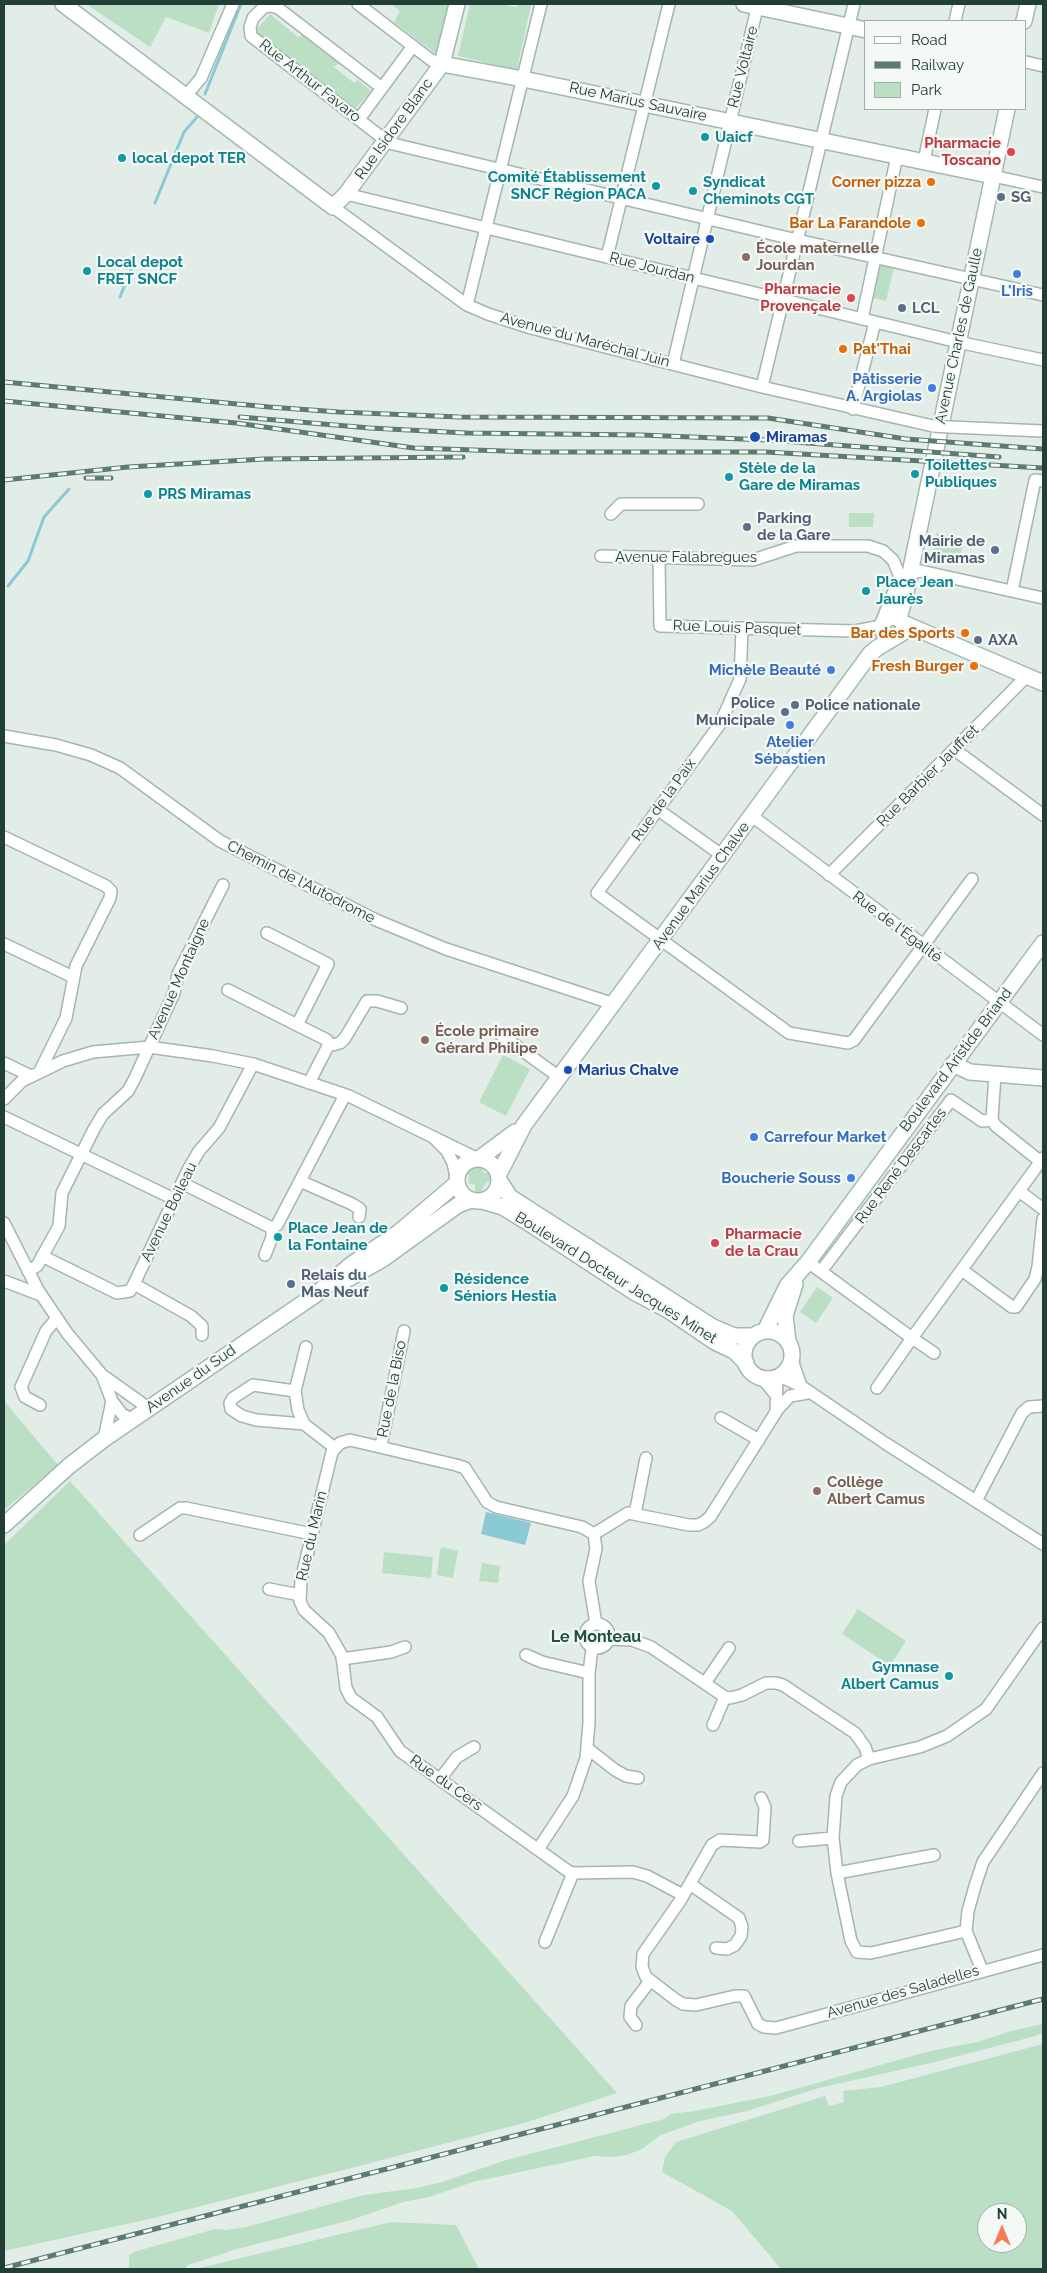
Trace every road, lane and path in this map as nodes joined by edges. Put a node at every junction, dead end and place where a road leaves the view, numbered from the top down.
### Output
1 (63, 4) edge
2 (233, 4) edge
3 (358, 4) edge
4 (457, 4) edge
5 (542, 4) edge
6 (669, 4) edge
7 (854, 4) edge
8 (959, 4) edge
9 (1028, 4) edge
10 (753, 5) edge
11 (955, 20) edge
12 (1024, 20) edge
13 (849, 26) junction
14 (864, 30) edge
15 (413, 46) junction
16 (1027, 62) edge
17 (442, 64) junction
18 (1043, 66) edge
19 (524, 79) junction
20 (382, 88) junction
21 (185, 97) junction
22 (644, 104) junction
23 (935, 110) edge
24 (1007, 110) edge
25 (359, 119) junction
26 (730, 121) junction
27 (386, 140) junction
28 (820, 140) junction
29 (898, 156) junction
30 (924, 161) junction
31 (501, 169) junction
32 (993, 176) junction
33 (1043, 187) edge
34 (311, 190) junction
35 (346, 194) junction
36 (621, 197) junction
37 (333, 207) junction
38 (707, 218) junction
39 (486, 228) junction
40 (797, 240) junction
41 (607, 257) junction
42 (876, 258) junction
43 (694, 278) junction
44 (971, 279) junction
45 (1043, 295) edge
46 (782, 299) junction
47 (467, 304) junction
48 (862, 319) junction
49 (875, 322) junction
50 (958, 342) junction
51 (1043, 360) edge
52 (674, 364) junction
53 (762, 387) junction
54 (854, 409) junction
55 (1043, 431) edge
56 (1039, 480) edge
57 (698, 504) dead end
58 (611, 514) dead end
59 (601, 556) dead end
60 (659, 559) junction
61 (907, 572) junction
62 (1012, 591) junction
63 (1043, 598) edge
64 (892, 628) junction
65 (742, 629) junction
66 (1027, 676) junction
67 (1043, 683) edge
68 (4, 736) edge
69 (955, 750) junction
70 (657, 809) junction
71 (1043, 815) edge
72 (752, 816) junction
73 (4, 837) edge
74 (723, 856) junction
75 (829, 876) junction
76 (972, 880) dead end
77 (223, 885) dead end
78 (267, 934) dead end
79 (661, 940) junction
80 (1043, 943) edge
81 (4, 944) edge
82 (922, 946) junction
83 (73, 977) junction
84 (228, 990) dead end
85 (998, 1003) junction
86 (614, 1004) junction
87 (401, 1008) dead end
88 (297, 1025) junction
89 (501, 1035) dead end
90 (1043, 1035) edge
91 (328, 1046) junction
92 (149, 1047) junction
93 (4, 1063) edge
94 (252, 1064) junction
95 (954, 1064) junction
96 (35, 1074) junction
97 (994, 1076) junction
98 (559, 1077) junction
99 (1043, 1078) edge
100 (309, 1083) junction
101 (345, 1095) junction
102 (4, 1099) edge
103 (4, 1117) edge
104 (992, 1120) junction
105 (524, 1125) junction
106 (433, 1137) junction
107 (81, 1154) junction
108 (478, 1158) junction
109 (1042, 1160) edge
110 (499, 1177) junction
111 (457, 1180) junction
112 (300, 1181) junction
113 (182, 1184) junction
114 (1020, 1191) junction
115 (174, 1199) junction
116 (477, 1200) junction
117 (1043, 1209) edge
118 (358, 1217) dead end
119 (1043, 1219) edge
120 (4, 1223) edge
121 (272, 1228) junction
122 (265, 1255) dead end
123 (42, 1256) junction
124 (808, 1262) junction
125 (822, 1270) junction
126 (962, 1270) junction
127 (28, 1271) junction
128 (798, 1275) junction
129 (4, 1281) edge
130 (134, 1284) junction
131 (42, 1295) junction
132 (315, 1295) junction
133 (57, 1318) junction
134 (404, 1331) dead end
135 (759, 1334) junction
136 (202, 1336) dead end
137 (912, 1338) junction
138 (788, 1341) junction
139 (306, 1347) dead end
140 (934, 1353) dead end
141 (792, 1360) junction
142 (746, 1363) junction
143 (102, 1376) junction
144 (778, 1376) junction
145 (762, 1378) junction
146 (877, 1388) dead end
147 (805, 1389) junction
148 (295, 1392) junction
149 (776, 1395) junction
150 (112, 1401) junction
151 (40, 1405) dead end
152 (1043, 1406) edge
153 (147, 1410) junction
154 (776, 1412) junction
155 (721, 1418) dead end
156 (133, 1420) junction
157 (304, 1424) junction
158 (104, 1439) junction
159 (759, 1440) junction
160 (381, 1446) junction
161 (335, 1448) junction
162 (646, 1458) dead end
163 (976, 1501) junction
164 (635, 1514) junction
165 (4, 1525) edge
166 (312, 1534) junction
167 (594, 1534) junction
168 (140, 1535) dead end
169 (1043, 1544) edge
170 (269, 1589) dead end
171 (300, 1595) junction
172 (596, 1624) junction
173 (1043, 1628) edge
174 (609, 1639) junction
175 (405, 1647) dead end
176 (592, 1648) junction
177 (729, 1648) dead end
178 (526, 1655) dead end
179 (342, 1659) junction
180 (589, 1673) junction
181 (705, 1683) junction
182 (725, 1697) junction
183 (713, 1725) dead end
184 (474, 1747) dead end
185 (587, 1748) junction
186 (869, 1759) junction
187 (1043, 1773) edge
188 (638, 1778) dead end
189 (440, 1779) junction
190 (760, 1798) dead end
191 (832, 1838) junction
192 (799, 1841) dead end
193 (539, 1848) junction
194 (934, 1855) dead end
195 (574, 1873) junction
196 (837, 1873) junction
197 (690, 1884) junction
198 (684, 1895) junction
199 (966, 1931) junction
200 (544, 1942) dead end
201 (716, 1948) dead end
202 (1043, 1955) edge
203 (982, 1970) junction
204 (650, 1981) junction
205 (636, 2025) dead end

1 - 21 main road, Avenue du Maréchal Juin
2 - 21 street
3 - 15 street, Rue Marius Sauvaire
4 - 17 main road
5 - 19 street
6 - 22 street
7 - 13 street
8 - 11 street
9 - 12 main road
10 - 13 main road
10 - 26 street, Rue Voltaire
13 - 14 main road
13 - 28 street
15 - 17 street, Rue Marius Sauvaire
15 - 20 street
16 - 18 street
17 - 19 main road, Rue Marius Sauvaire
17 - 27 main road, Rue Isidore Blanc
19 - 22 main road, Rue Marius Sauvaire
19 - 31 street
20 - 25 street
20 - 25 street, Rue Arthur Favaro
21 - 34 main road, Avenue du Maréchal Juin
22 - 26 main road, Rue Marius Sauvaire
22 - 36 street
23 - 30 street
24 - 32 main road, Avenue Charles de Gaulle
25 - 27 street, Rue Arthur Favaro
26 - 28 main road, Rue Marius Sauvaire
26 - 38 street, Rue Voltaire
27 - 31 street
27 - 35 main road, Rue Isidore Blanc
28 - 29 main road, Rue Marius Sauvaire
28 - 40 street
29 - 30 main road, Rue Marius Sauvaire
29 - 42 street
30 - 32 main road, Rue Marius Sauvaire
31 - 36 street
31 - 39 street
32 - 33 street
32 - 44 main road, Avenue Charles de Gaulle
34 - 35 main road, Rue Isidore Blanc
34 - 37 main road, Avenue du Maréchal Juin
35 - 37 main road, Rue Isidore Blanc
35 - 39 street, Rue Jourdan
36 - 38 street
36 - 41 street
37 - 47 street, Avenue du Maréchal Juin
38 - 40 street
38 - 43 street, Rue Voltaire
39 - 41 street, Rue Jourdan
39 - 47 street
40 - 42 street
40 - 46 street
41 - 43 street, Rue Jourdan
42 - 44 street
42 - 48 street
43 - 46 street, Rue Jourdan
43 - 52 street, Rue Voltaire
44 - 45 street
44 - 50 main road, Avenue Charles de Gaulle
46 - 48 street, Rue Jourdan
46 - 53 street
47 - 52 street, Avenue du Maréchal Juin
48 - 49 street, Rue Jourdan
49 - 50 street, Rue Jourdan
49 - 54 street
50 - 51 street, Rue Jourdan
50 - 61 main road, Avenue Charles de Gaulle
52 - 53 street, Avenue du Maréchal Juin
53 - 54 street, Avenue du Maréchal Juin
54 - 55 street, Avenue du Maréchal Juin, bridge
56 - 62 street
57 - 58 street
59 - 60 street, Avenue Falabregues
60 - 61 street, Avenue Falabregues
60 - 65 street, Rue Louis Pasquet
61 - 62 street
61 - 64 main road
61 - 64 main road
62 - 63 street
64 - 65 street, Rue Louis Pasquet
64 - 66 main road
64 - 72 main road, Avenue Marius Chalve
65 - 70 street, Rue de la Paix
66 - 67 main road
66 - 69 street, Rue Barbier Jauffret
68 - 86 street, Chemin de l'Autodrome
69 - 71 street
69 - 75 street, Rue Barbier Jauffret
70 - 74 street
70 - 79 street, Rue de la Paix
72 - 74 main road, Avenue Marius Chalve
72 - 75 street, Rue de l'Égalité
73 - 83 street
74 - 79 main road, Avenue Marius Chalve
75 - 82 street, Rue de l'Égalité
76 - 82 street
77 - 92 street, Avenue Montaigne
78 - 88 street
79 - 82 street
79 - 86 main road, Avenue Marius Chalve
80 - 85 main road, Boulevard Aristide Briand
81 - 83 street
82 - 85 street, Rue de l'Égalité
83 - 96 street
84 - 88 street
85 - 90 street, Rue de l'Égalité
85 - 95 main road, Boulevard Aristide Briand
86 - 98 main road, Avenue Marius Chalve
87 - 91 street
88 - 91 street
89 - 98 street
91 - 100 street
92 - 94 street
92 - 96 street
92 - 107 street, Avenue Montaigne
93 - 96 street
94 - 100 street
94 - 113 street, Avenue Boileau
95 - 97 main road
95 - 124 main road, Boulevard Aristide Briand
96 - 102 street
97 - 99 main road
97 - 104 street
98 - 105 main road, Avenue Marius Chalve
100 - 101 street
101 - 106 street
101 - 112 street
103 - 107 street
104 - 109 street
104 - 125 street, Rue René Descartes
105 - 108 main road, Avenue Marius Chalve
105 - 110 main road, Avenue Marius Chalve
106 - 108 street
106 - 111 street
107 - 115 street
107 - 123 street, Avenue Montaigne
108 - 110 main road
108 - 111 main road
109 - 114 street
110 - 116 main road
110 - 135 main road, Boulevard Docteur Jacques Minet
111 - 116 main road
111 - 132 main road, Avenue du Sud
112 - 118 street
112 - 121 street
113 - 115 street, Avenue Boileau
113 - 121 street
114 - 117 street
114 - 126 street
115 - 130 street, Avenue Boileau
116 - 132 main road, Avenue du Sud
116 - 142 main road, Boulevard Docteur Jacques Minet
119 - 126 street
120 - 127 street
121 - 122 street
123 - 127 street, Avenue Montaigne
123 - 130 street
124 - 125 street
124 - 128 main road, Boulevard Aristide Briand
125 - 137 street
126 - 137 street
127 - 131 street
128 - 135 main road, Boulevard Aristide Briand
128 - 138 main road, Boulevard Aristide Briand
129 - 131 street
130 - 136 street
131 - 133 street
132 - 153 main road, Avenue du Sud
133 - 143 street
133 - 151 street
134 - 160 street, Rue de la Biso
135 - 138 main road
135 - 142 main road
137 - 140 street
137 - 146 street
138 - 141 main road
139 - 148 street
141 - 144 main road
141 - 147 street
142 - 145 main road
143 - 150 street
143 - 153 street
144 - 145 main road
144 - 147 street
144 - 149 street
145 - 149 street
147 - 154 street
147 - 163 street
148 - 157 street
148 - 157 street
149 - 154 street
150 - 156 street
150 - 158 street
152 - 163 street
153 - 156 main road, Avenue du Sud
154 - 159 street
155 - 159 street
156 - 158 main road, Avenue du Sud
157 - 161 street
158 - 165 main road, Avenue du Sud
159 - 164 street
160 - 161 street
160 - 167 street
161 - 166 street, Rue du Marin
162 - 164 street
163 - 169 street
164 - 167 street
166 - 168 street
166 - 171 street, Rue du Marin
167 - 172 street
170 - 171 street
171 - 179 street, Rue du Marin
172 - 174 street
172 - 176 street
173 - 186 street
174 - 176 street
174 - 181 street
175 - 179 street
176 - 180 street
177 - 181 street
178 - 180 street
179 - 189 street, Rue du Cers
180 - 185 street
181 - 182 street
182 - 183 street
182 - 186 street
184 - 189 street
185 - 188 street
185 - 193 street
186 - 191 street
187 - 199 street
189 - 193 street, Rue du Cers
190 - 197 street
191 - 192 street
191 - 196 street
193 - 195 street, Rue du Cers
194 - 196 street
195 - 198 street
195 - 200 street
196 - 199 street
197 - 198 street
197 - 201 street
198 - 204 street
199 - 203 street
202 - 203 street, Avenue des Saladelles
203 - 204 street, Avenue des Saladelles
204 - 205 street

